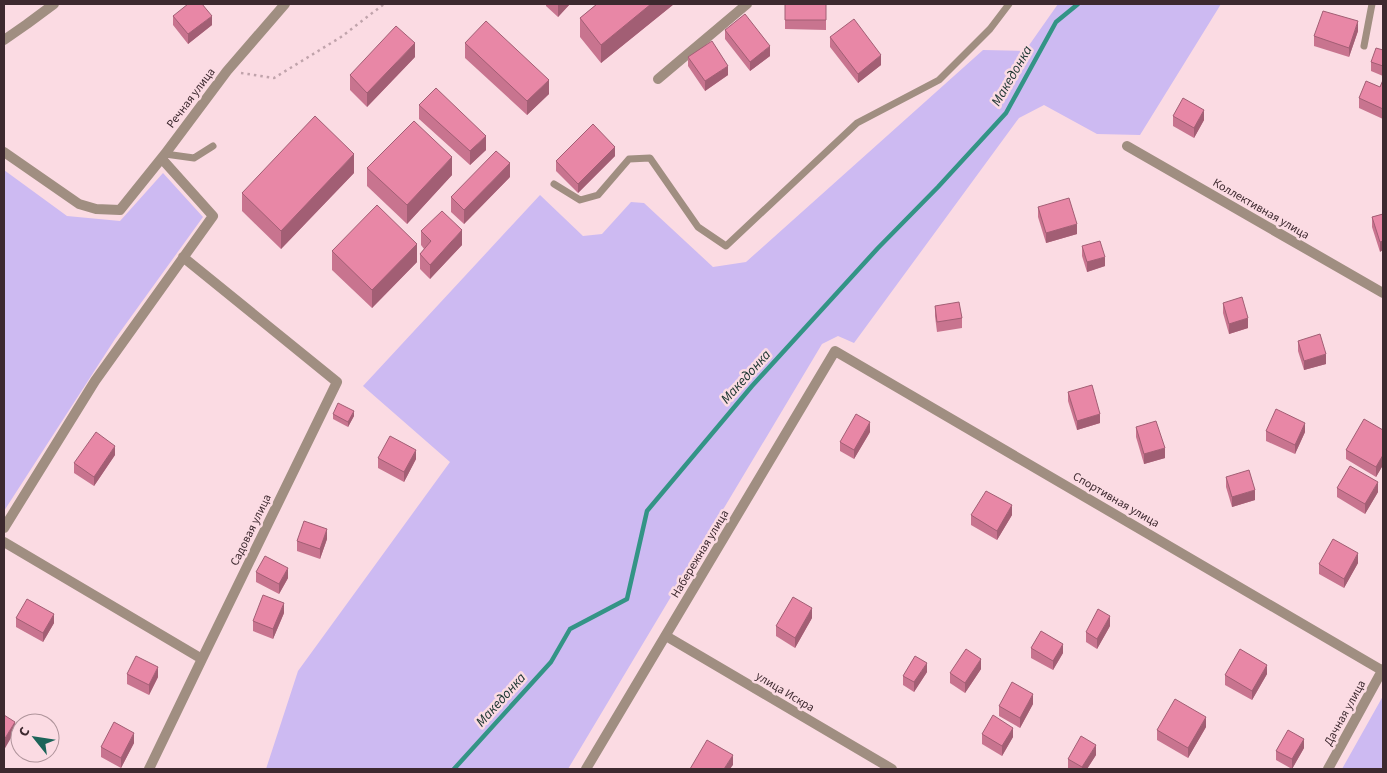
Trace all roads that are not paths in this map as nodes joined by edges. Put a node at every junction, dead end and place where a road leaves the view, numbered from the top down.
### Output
1 (54, 4) edge
2 (285, 4) edge
3 (747, 4) edge
4 (1010, 4) edge
5 (1372, 4) edge
6 (4, 40) edge
7 (1364, 46) dead end
8 (658, 78) dead end
9 (212, 146) dead end
10 (1127, 146) dead end
11 (4, 152) edge
12 (163, 157) junction
13 (554, 184) dead end
14 (184, 258) junction
15 (1383, 293) edge
16 (835, 351) joint
17 (4, 528) edge
18 (4, 542) edge
19 (666, 636) junction
20 (202, 659) junction
21 (1383, 670) edge
22 (149, 769) edge
23 (586, 769) edge
24 (892, 769) edge
25 (1328, 769) edge

1 - 6 street
2 - 12 street, Речная улица
3 - 8 street
4 - 13 lane
5 - 7 lane
9 - 12 lane
10 - 15 street, Коллективная улица
11 - 12 street, Речная улица
12 - 14 street
14 - 17 street
14 - 20 street, Садовая улица
16 - 19 street, Набережная улица
16 - 21 street, Спортивная улица
18 - 20 street
19 - 23 street, Набережная улица
19 - 24 street, улица Искра
20 - 22 street
21 - 25 street, Дачная улица

